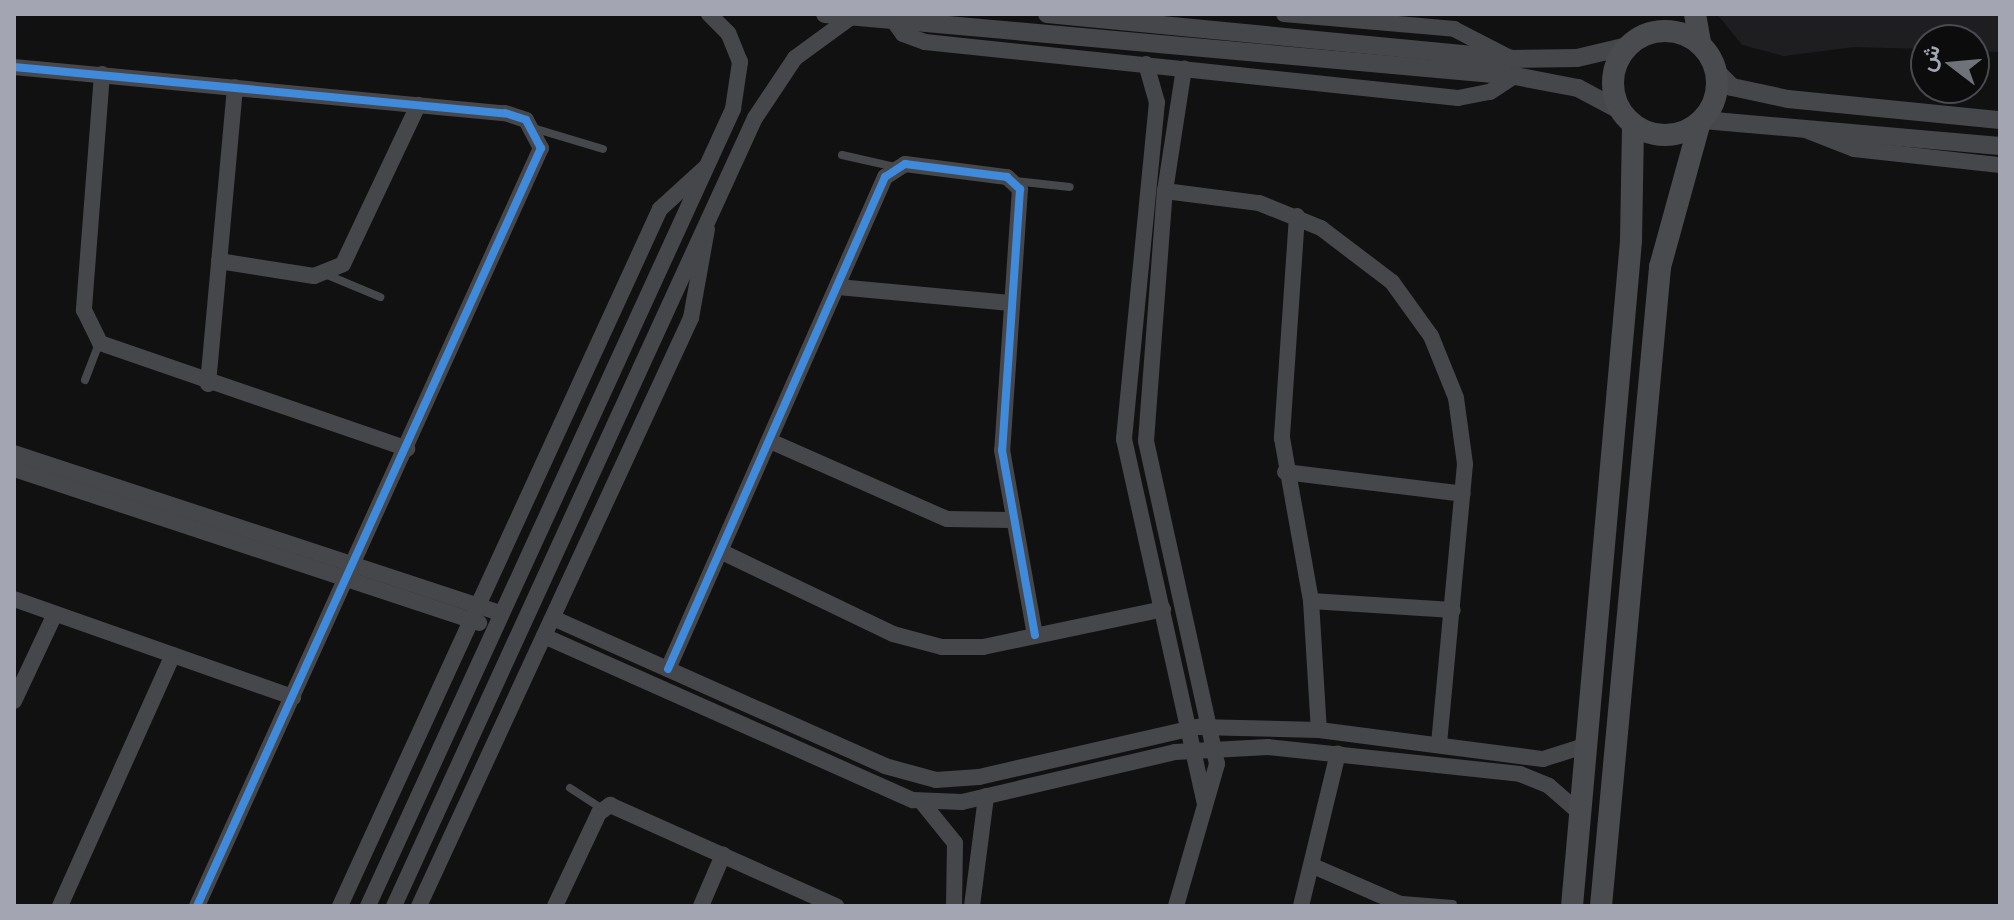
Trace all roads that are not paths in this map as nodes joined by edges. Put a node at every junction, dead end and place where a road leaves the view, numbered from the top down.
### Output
1 (709, 14) edge
2 (825, 14) edge
3 (1047, 14) edge
4 (1284, 14) edge
5 (1649, 14) edge
6 (1695, 14) edge
7 (854, 15) edge
8 (890, 16) junction
9 (1384, 18) edge
10 (1632, 42) junction
11 (1700, 43) junction
12 (1146, 64) junction
13 (14, 67) edge
14 (1514, 67) junction
15 (1184, 68) junction
16 (1717, 72) junction
17 (102, 74) junction
18 (235, 87) junction
19 (418, 105) junction
20 (1627, 118) junction
21 (2000, 120) edge
22 (1701, 121) junction
23 (533, 128) junction
24 (1802, 129) junction
25 (2000, 146) edge
26 (603, 149) dead end
27 (842, 155) dead end
28 (2000, 165) edge
29 (706, 167) junction
30 (895, 167) junction
31 (1015, 181) junction
32 (1070, 187) dead end
33 (1165, 191) junction
34 (1297, 216) junction
35 (707, 218) junction
36 (219, 261) junction
37 (325, 274) junction
38 (838, 287) junction
39 (380, 297) dead end
40 (1010, 303) junction
41 (100, 343) junction
42 (85, 380) dead end
43 (208, 384) junction
44 (770, 441) junction
45 (407, 449) junction
46 (14, 453) edge
47 (14, 469) edge
48 (1285, 472) junction
49 (1463, 494) junction
50 (1011, 520) junction
51 (720, 551) junction
52 (350, 572) junction
53 (14, 599) edge
54 (1311, 601) junction
55 (1163, 609) junction
56 (1453, 610) junction
57 (474, 613) junction
58 (55, 614) junction
59 (553, 618) junction
60 (497, 621) junction
61 (1035, 635) junction
62 (544, 636) junction
63 (173, 655) junction
64 (668, 669) junction
65 (293, 697) junction
66 (14, 701) edge
67 (1208, 726) junction
68 (1190, 728) junction
69 (1319, 730) junction
70 (1439, 745) junction
71 (1587, 745) junction
72 (1214, 748) junction
73 (1194, 749) junction
74 (1338, 753) junction
75 (570, 788) dead end
76 (986, 796) junction
77 (921, 801) junction
78 (602, 809) junction
79 (1206, 809) junction
80 (1581, 814) junction
81 (723, 855) junction
82 (1313, 866) junction
83 (1399, 902) edge
84 (1453, 904) edge
85 (60, 906) edge
86 (197, 906) edge
87 (340, 906) edge
88 (368, 906) edge
89 (394, 906) edge
90 (419, 906) edge
91 (555, 906) edge
92 (701, 906) edge
93 (836, 906) edge
94 (954, 906) edge
95 (972, 906) edge
96 (1176, 906) edge
97 (1301, 906) edge
98 (1572, 906) edge
99 (1601, 906) edge

1 - 29 street
2 - 7 street
3 - 14 street
4 - 9 street
5 - 10 main road
6 - 11 main road
7 - 8 street
7 - 35 street
8 - 12 street
8 - 14 street
9 - 14 street
10 - 11 main road
10 - 14 street
10 - 20 main road
11 - 16 main road
12 - 15 street
12 - 55 street
13 - 17 street
14 - 15 street
14 - 20 street
15 - 33 street
16 - 21 street
16 - 22 main road
17 - 18 street
17 - 41 street
18 - 19 street
18 - 36 street
19 - 23 street
19 - 37 street
20 - 22 main road
20 - 71 main road
22 - 24 street
22 - 99 main road
23 - 26 lane
23 - 45 street
24 - 25 street
24 - 28 street
27 - 30 lane
29 - 57 street
29 - 60 street
30 - 31 street
30 - 38 street
31 - 32 lane
31 - 40 street
33 - 34 street
33 - 67 street
34 - 48 street
34 - 49 street
35 - 59 street
35 - 89 street
36 - 37 street
36 - 43 street
37 - 39 lane
38 - 40 street
38 - 44 street
40 - 50 street
41 - 42 lane
41 - 43 street
43 - 45 street
44 - 50 street
44 - 51 street
45 - 52 street
46 - 52 street
47 - 52 street
48 - 49 street
48 - 54 street
49 - 56 street
50 - 61 street
51 - 61 street
51 - 64 street
52 - 57 street
52 - 65 street
53 - 58 street
54 - 56 street
54 - 69 street
55 - 61 street
55 - 68 street
56 - 70 street
57 - 60 street
57 - 87 street
58 - 63 street
58 - 66 street
59 - 62 street
59 - 64 street
60 - 88 street
62 - 77 street
62 - 90 street
63 - 65 street
63 - 85 street
64 - 68 street
65 - 86 street
67 - 68 street
67 - 69 street
67 - 72 street
68 - 73 street
69 - 70 street
70 - 71 street
71 - 80 main road
72 - 73 street
72 - 74 street
72 - 79 street
73 - 76 street
73 - 79 street
74 - 80 street
74 - 82 street
75 - 78 lane
76 - 77 street
76 - 95 street
77 - 94 street
78 - 81 street
78 - 91 street
79 - 96 street
80 - 98 main road
81 - 92 street
81 - 93 street
82 - 83 street
82 - 97 street
83 - 84 lane

